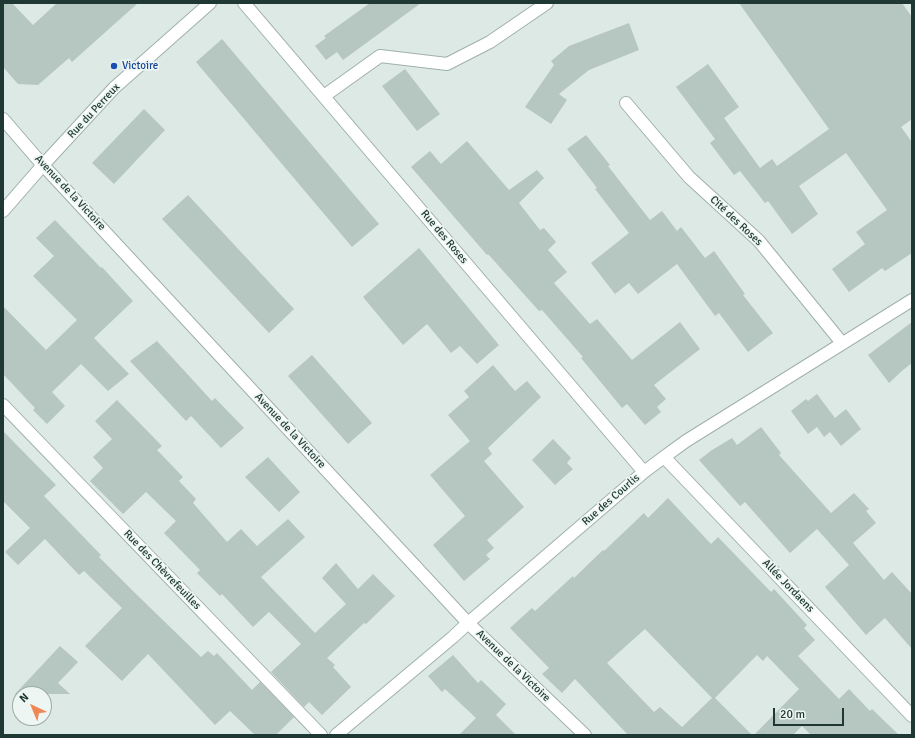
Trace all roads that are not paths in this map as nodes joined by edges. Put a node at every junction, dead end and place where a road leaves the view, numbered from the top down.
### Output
1 (210, 3) edge
2 (244, 3) edge
3 (547, 3) edge
4 (324, 96) junction
5 (626, 103) dead end
6 (3, 119) edge
7 (43, 165) junction
8 (3, 211) edge
9 (912, 300) edge
10 (842, 343) junction
11 (3, 405) edge
12 (664, 457) junction
13 (644, 472) junction
14 (468, 622) junction
15 (912, 716) edge
16 (321, 735) edge
17 (336, 735) edge
18 (585, 735) edge

1 - 7 street, Rue du Perreux
2 - 4 street, Rue des Roses
3 - 4 street
4 - 13 street, Rue des Roses
5 - 10 street, Cité des Roses
6 - 7 street, Avenue de la Victoire
7 - 8 street, Rue du Perreux
7 - 14 street, Avenue de la Victoire
9 - 10 street, Rue des Courlis
10 - 12 street, Rue des Courlis
11 - 16 street, Rue des Chèvrefeuilles
12 - 13 street, Rue des Courlis
12 - 15 street, Allée Jordaens
13 - 14 street, Rue des Courlis
14 - 17 street, Rue des Courlis
14 - 18 street, Avenue de la Victoire

